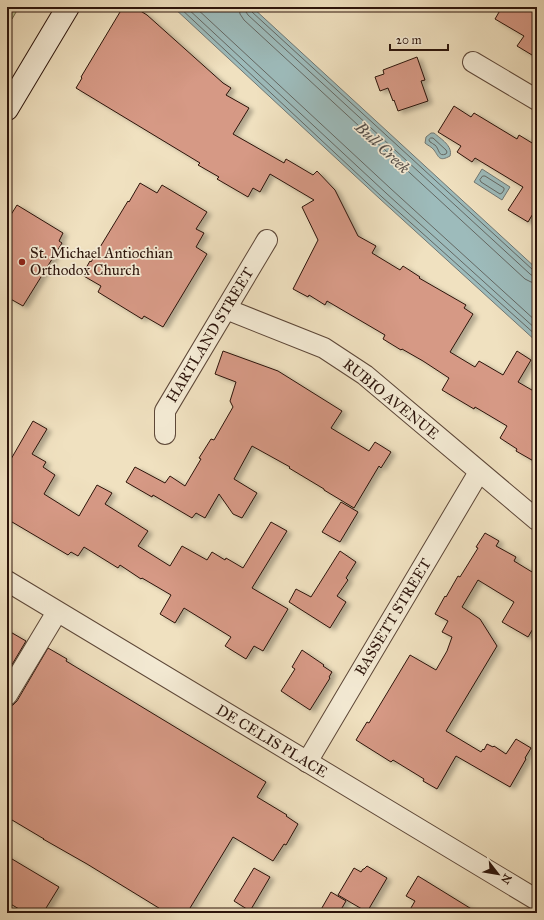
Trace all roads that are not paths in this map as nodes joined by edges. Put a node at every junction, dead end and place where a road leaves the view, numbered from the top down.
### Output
1 (68, 7) edge
2 (473, 62) dead end
3 (537, 100) edge
4 (7, 109) edge
5 (267, 240) dead end
6 (226, 309) junction
7 (164, 434) dead end
8 (480, 472) junction
9 (537, 520) edge
10 (7, 581) edge
11 (57, 612) junction
12 (7, 695) edge
13 (307, 762) junction
14 (537, 900) edge

1 - 4 main road
2 - 3 street
5 - 6 street, HARTLAND STREET
6 - 7 street, HARTLAND STREET
6 - 8 street, RUBIO AVENUE
8 - 9 street, RUBIO AVENUE
8 - 13 street, BASSETT STREET
10 - 11 street, DE CELIS PLACE
11 - 12 street
11 - 13 street, DE CELIS PLACE
13 - 14 street, DE CELIS PLACE

